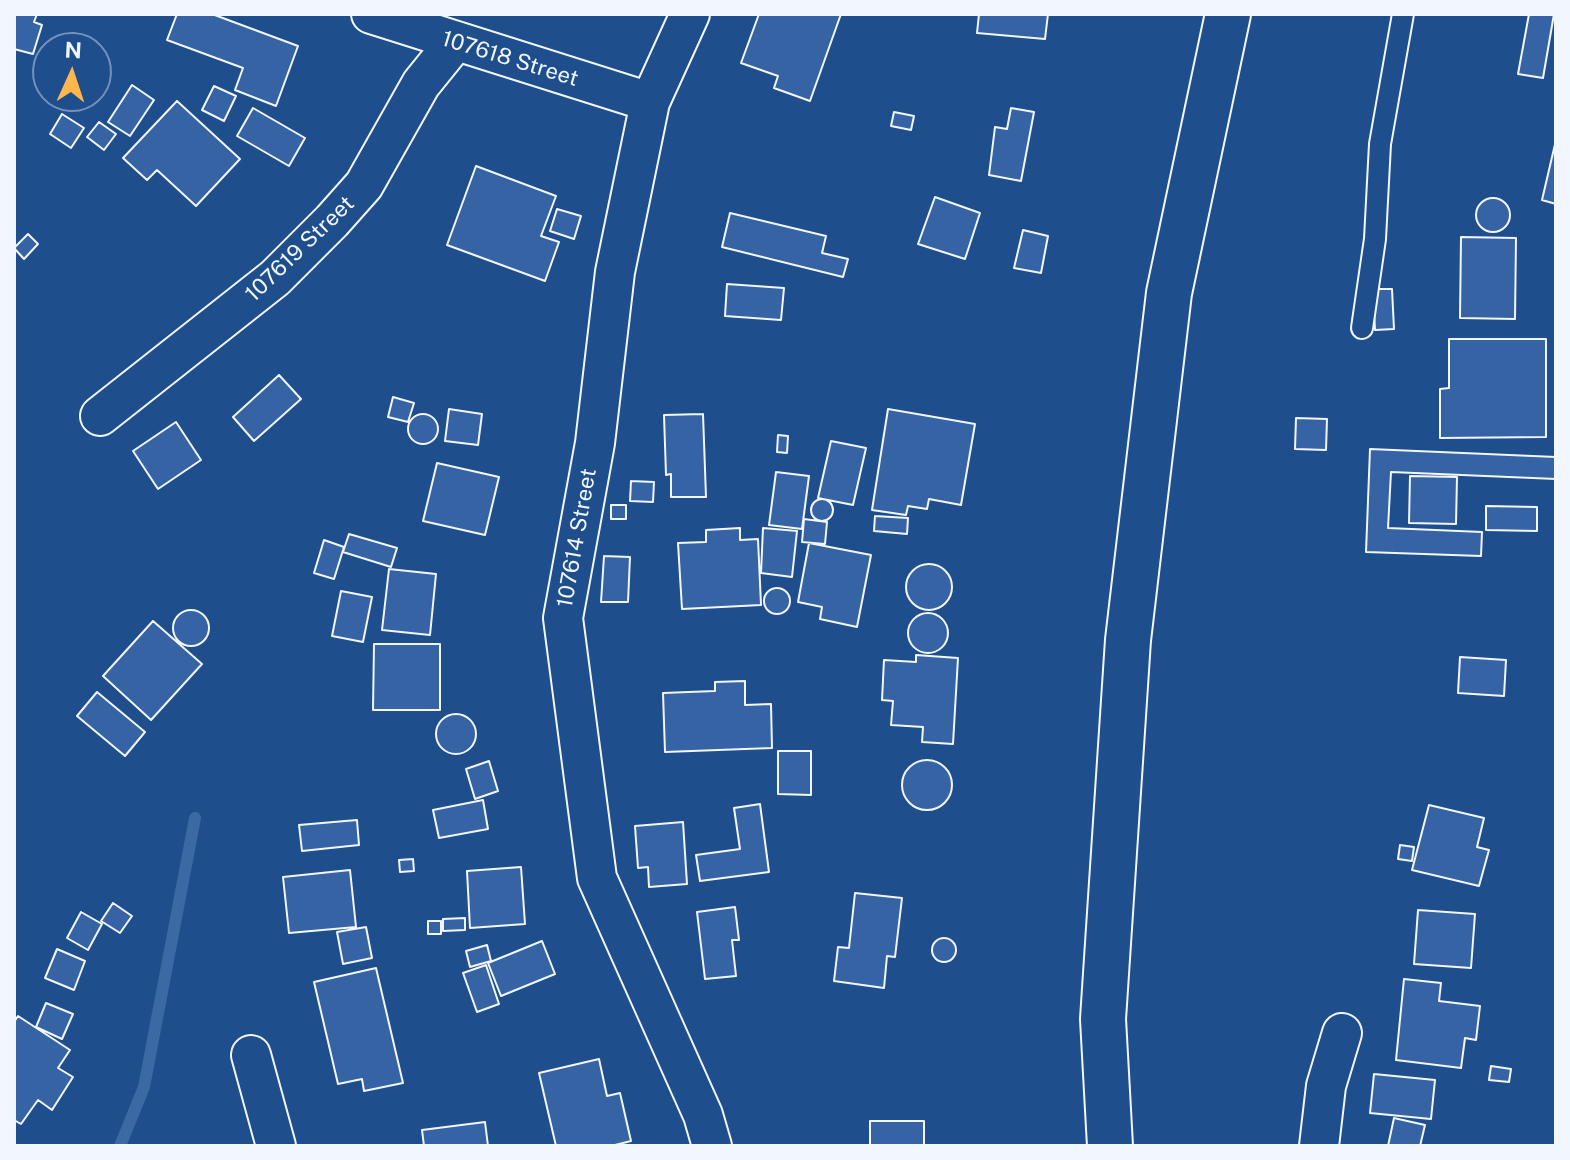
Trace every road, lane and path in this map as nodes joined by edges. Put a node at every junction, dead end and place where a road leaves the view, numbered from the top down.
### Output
1 (371, 14) edge
2 (690, 14) edge
3 (1228, 14) edge
4 (1403, 14) edge
5 (455, 42) junction
6 (650, 102) junction
7 (1362, 328) dead end
8 (100, 416) dead end
9 (1342, 1033) dead end
10 (251, 1055) dead end
11 (276, 1146) edge
12 (712, 1146) edge
13 (1110, 1146) edge
14 (1319, 1146) edge

1 - 5 street, 107618 Street
2 - 6 street, 107614 Street
3 - 13 main road
4 - 7 lane
5 - 6 street, 107618 Street
5 - 8 street, 107619 Street
6 - 12 street, 107614 Street
9 - 14 street
10 - 11 street

